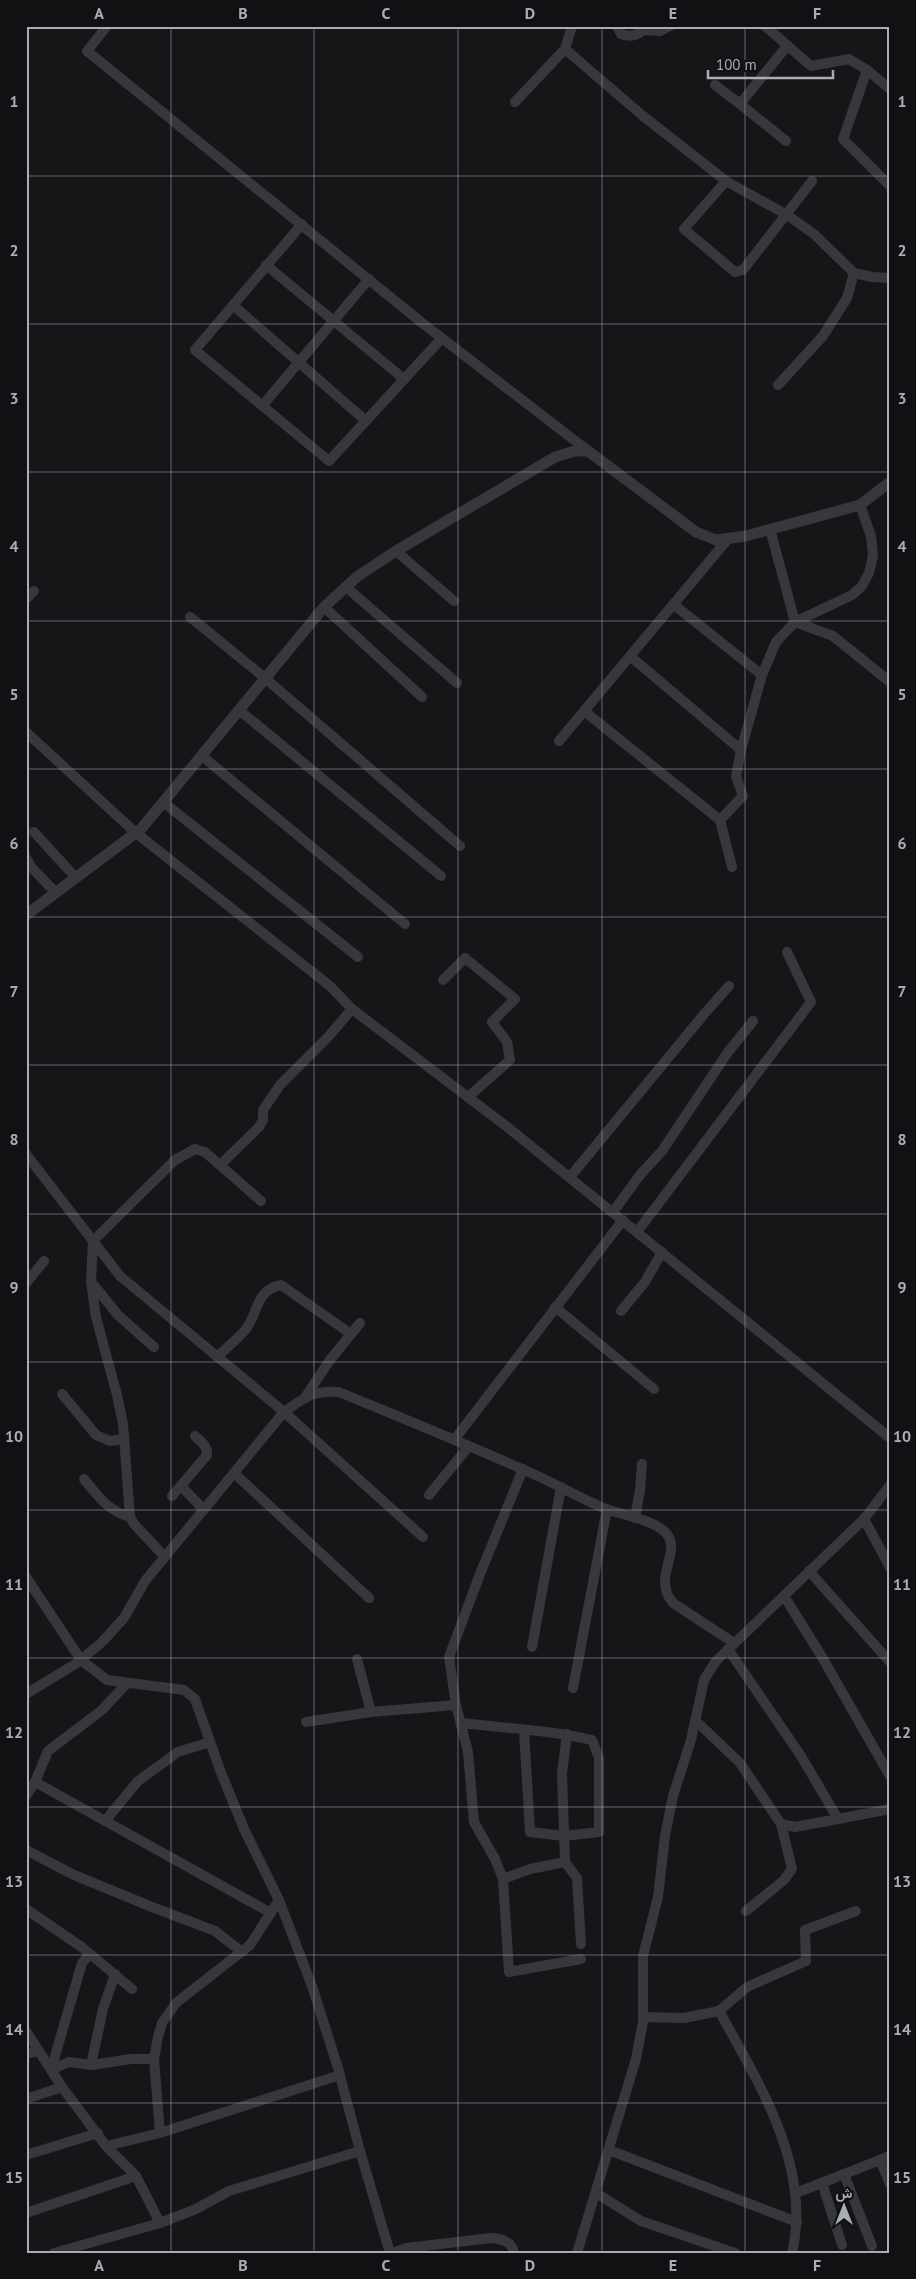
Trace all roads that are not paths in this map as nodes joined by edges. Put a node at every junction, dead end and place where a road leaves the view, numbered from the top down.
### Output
1 (107, 26) edge
2 (572, 26) edge
3 (617, 26) edge
4 (670, 26) edge
5 (765, 26) edge
6 (643, 28) edge
7 (787, 46) junction
8 (565, 49) junction
9 (867, 70) junction
10 (715, 85) dead end
11 (890, 88) edge
12 (515, 102) dead end
13 (740, 104) junction
14 (786, 141) dead end
15 (726, 181) junction
16 (812, 181) dead end
17 (890, 186) edge
18 (787, 215) junction
19 (302, 224) junction
20 (266, 265) junction
21 (854, 273) junction
22 (890, 278) edge
23 (369, 279) junction
24 (233, 305) junction
25 (334, 321) junction
26 (442, 338) junction
27 (299, 363) junction
28 (404, 379) junction
29 (778, 385) dead end
30 (262, 406) junction
31 (366, 421) junction
32 (596, 456) junction
33 (890, 482) edge
34 (860, 505) junction
35 (770, 529) junction
36 (728, 539) junction
37 (396, 551) junction
38 (346, 587) junction
39 (34, 591) dead end
40 (26, 599) edge
41 (454, 601) dead end
42 (673, 604) junction
43 (324, 607) junction
44 (190, 617) dead end
45 (795, 622) junction
46 (630, 656) junction
47 (762, 675) junction
48 (265, 678) junction
49 (890, 682) edge
50 (457, 683) dead end
51 (422, 698) dead end
52 (239, 710) junction
53 (584, 711) junction
54 (26, 732) edge
55 (559, 740) dead end
56 (741, 750) junction
57 (202, 756) junction
58 (164, 802) junction
59 (720, 820) junction
60 (34, 832) dead end
61 (136, 833) junction
62 (460, 846) dead end
63 (26, 858) edge
64 (732, 867) dead end
65 (441, 876) dead end
66 (76, 878) junction
67 (56, 893) junction
68 (26, 915) edge
69 (405, 924) dead end
70 (787, 952) dead end
71 (358, 958) dead end
72 (443, 980) dead end
73 (729, 986) dead end
74 (352, 1009) junction
75 (753, 1021) dead end
76 (468, 1097) junction
77 (26, 1154) edge
78 (220, 1165) junction
79 (570, 1177) junction
80 (261, 1201) dead end
81 (613, 1212) junction
82 (623, 1220) junction
83 (637, 1232) junction
84 (93, 1241) junction
85 (662, 1252) junction
86 (44, 1261) dead end
87 (91, 1282) junction
88 (26, 1283) edge
89 (555, 1307) junction
90 (621, 1311) dead end
91 (360, 1323) dead end
92 (351, 1334) junction
93 (154, 1348) dead end
94 (217, 1356) junction
95 (654, 1389) dead end
96 (62, 1394) dead end
97 (306, 1396) junction
98 (284, 1412) junction
99 (195, 1436) dead end
100 (890, 1438) edge
101 (124, 1439) junction
102 (454, 1440) junction
103 (470, 1446) junction
104 (642, 1464) dead end
105 (523, 1470) junction
106 (234, 1473) junction
107 (84, 1479) dead end
108 (890, 1485) edge
109 (180, 1486) junction
110 (562, 1487) junction
111 (430, 1495) dead end
112 (172, 1496) dead end
113 (607, 1509) junction
114 (204, 1510) junction
115 (130, 1517) junction
116 (635, 1518) junction
117 (864, 1519) junction
118 (423, 1537) dead end
119 (165, 1557) junction
120 (890, 1567) edge
121 (809, 1571) junction
122 (26, 1577) edge
123 (784, 1596) junction
124 (369, 1598) dead end
125 (731, 1646) junction
126 (532, 1647) dead end
127 (357, 1659) dead end
128 (81, 1660) junction
129 (890, 1662) edge
130 (127, 1683) junction
131 (574, 1688) dead end
132 (26, 1694) edge
133 (456, 1705) junction
134 (371, 1712) junction
135 (696, 1720) junction
136 (306, 1722) dead end
137 (461, 1723) junction
138 (524, 1730) junction
139 (567, 1734) junction
140 (210, 1742) junction
141 (890, 1776) edge
142 (35, 1782) junction
143 (26, 1796) edge
144 (890, 1809) edge
145 (838, 1819) junction
146 (105, 1821) junction
147 (781, 1824) junction
148 (564, 1836) junction
149 (26, 1850) edge
150 (565, 1862) junction
151 (503, 1879) junction
152 (279, 1900) junction
153 (26, 1909) edge
154 (856, 1911) dead end
155 (746, 1912) dead end
156 (271, 1913) junction
157 (581, 1944) dead end
158 (242, 1952) junction
159 (90, 1954) junction
160 (581, 1959) dead end
161 (115, 1974) junction
162 (132, 1989) dead end
163 (719, 2011) junction
164 (643, 2017) junction
165 (26, 2031) edge
166 (39, 2051) junction
167 (26, 2054) edge
168 (154, 2059) junction
169 (91, 2065) junction
170 (52, 2070) junction
171 (340, 2075) junction
172 (62, 2087) junction
173 (26, 2099) edge
174 (98, 2133) junction
175 (160, 2133) junction
176 (106, 2146) junction
177 (360, 2150) junction
178 (608, 2150) junction
179 (26, 2155) edge
180 (885, 2158) edge
181 (844, 2174) junction
182 (136, 2176) junction
183 (822, 2183) junction
184 (890, 2184) edge
185 (596, 2193) junction
186 (796, 2193) junction
187 (26, 2213) edge
188 (797, 2222) junction
189 (160, 2223) junction
190 (842, 2246) dead end
191 (872, 2246) dead end
192 (54, 2253) edge
193 (391, 2253) edge
194 (514, 2253) edge
195 (577, 2253) edge
196 (734, 2253) edge
197 (792, 2253) edge

1 - 19 street
2 - 8 street
3 - 6 street
4 - 6 street
5 - 7 street
7 - 9 street
7 - 13 street
8 - 12 street
8 - 15 street
9 - 11 street
9 - 17 street
10 - 13 street
13 - 14 street
15 - 18 street
15 - 18 street
16 - 18 street
18 - 21 street
19 - 20 street
19 - 23 street
20 - 24 street
20 - 25 street
21 - 22 street
21 - 29 street
23 - 25 street
23 - 26 street
24 - 27 street
24 - 30 street
25 - 27 street
25 - 28 street
26 - 28 street
26 - 32 street
27 - 30 street
27 - 31 street
28 - 31 street
30 - 31 street
32 - 36 street
32 - 37 street
33 - 34 street
34 - 35 street
34 - 45 street
35 - 36 street
35 - 45 street
36 - 42 street
37 - 38 street
37 - 41 street
38 - 43 street
38 - 50 street
39 - 40 street
42 - 46 street
42 - 47 street
43 - 48 street
43 - 51 street
44 - 48 street
45 - 47 street
45 - 49 street
46 - 53 street
46 - 56 street
47 - 56 street
48 - 52 street
48 - 62 street
52 - 57 street
52 - 65 street
53 - 55 street
53 - 59 street
54 - 61 street
56 - 59 street
57 - 58 street
57 - 69 street
58 - 61 street
58 - 71 street
59 - 64 street
60 - 66 street
61 - 66 street
61 - 74 street
63 - 67 street
66 - 67 street
67 - 68 street
70 - 83 street
72 - 76 street
73 - 79 street
74 - 76 street
74 - 78 street
75 - 81 street
76 - 79 street
77 - 84 street
78 - 80 street
78 - 84 street
79 - 81 street
81 - 82 street
82 - 83 street
82 - 89 street
83 - 85 street
84 - 87 street
84 - 94 street
85 - 90 street
85 - 100 street
86 - 88 street
87 - 93 street
87 - 101 street
89 - 95 street
89 - 102 street
91 - 92 street
92 - 94 street
92 - 97 street
94 - 98 street
96 - 101 street
97 - 98 street
97 - 102 street
98 - 106 street
98 - 118 street
99 - 109 street
101 - 115 street
102 - 103 street
103 - 105 street
103 - 111 street
104 - 116 street
105 - 110 street
105 - 133 street
106 - 114 street
106 - 124 street
107 - 115 street
108 - 117 street
109 - 112 street
109 - 114 street
110 - 113 street
110 - 126 street
113 - 116 street
113 - 131 street
114 - 119 street
115 - 119 street
116 - 125 street
117 - 120 street
117 - 121 street
119 - 128 street
121 - 123 street
121 - 129 street
122 - 128 street
123 - 125 street
123 - 141 street
125 - 135 street
125 - 145 street
127 - 134 street
128 - 130 street
128 - 132 street
130 - 140 street
130 - 142 street
133 - 134 street
133 - 137 street
134 - 136 street
135 - 147 street
135 - 164 street
137 - 138 street
137 - 151 street
138 - 139 street
138 - 148 street
139 - 148 street
139 - 148 street
140 - 146 street
140 - 152 street
142 - 143 street
142 - 146 street
144 - 145 street
145 - 147 street
146 - 156 street
147 - 155 street
148 - 150 street
149 - 158 street
150 - 151 street
150 - 157 street
151 - 160 street
152 - 156 street
152 - 171 street
153 - 159 street
154 - 163 street
156 - 158 street
158 - 168 street
159 - 161 street
159 - 170 street
161 - 162 street
161 - 169 street
163 - 164 street
163 - 186 street
164 - 178 street
165 - 166 street
166 - 167 street
166 - 170 street
168 - 169 street
168 - 175 street
169 - 170 street
170 - 172 street
171 - 175 street
171 - 177 street
172 - 173 street
172 - 174 street
174 - 176 street
174 - 179 street
175 - 176 street
176 - 182 street
177 - 189 street
177 - 193 street
178 - 185 street
178 - 188 street
180 - 181 street
180 - 184 street
181 - 183 street
181 - 191 street
182 - 187 street
182 - 189 street
183 - 186 street
183 - 190 street
185 - 195 street
185 - 196 street
186 - 188 street
188 - 197 street
189 - 192 street
193 - 194 street

